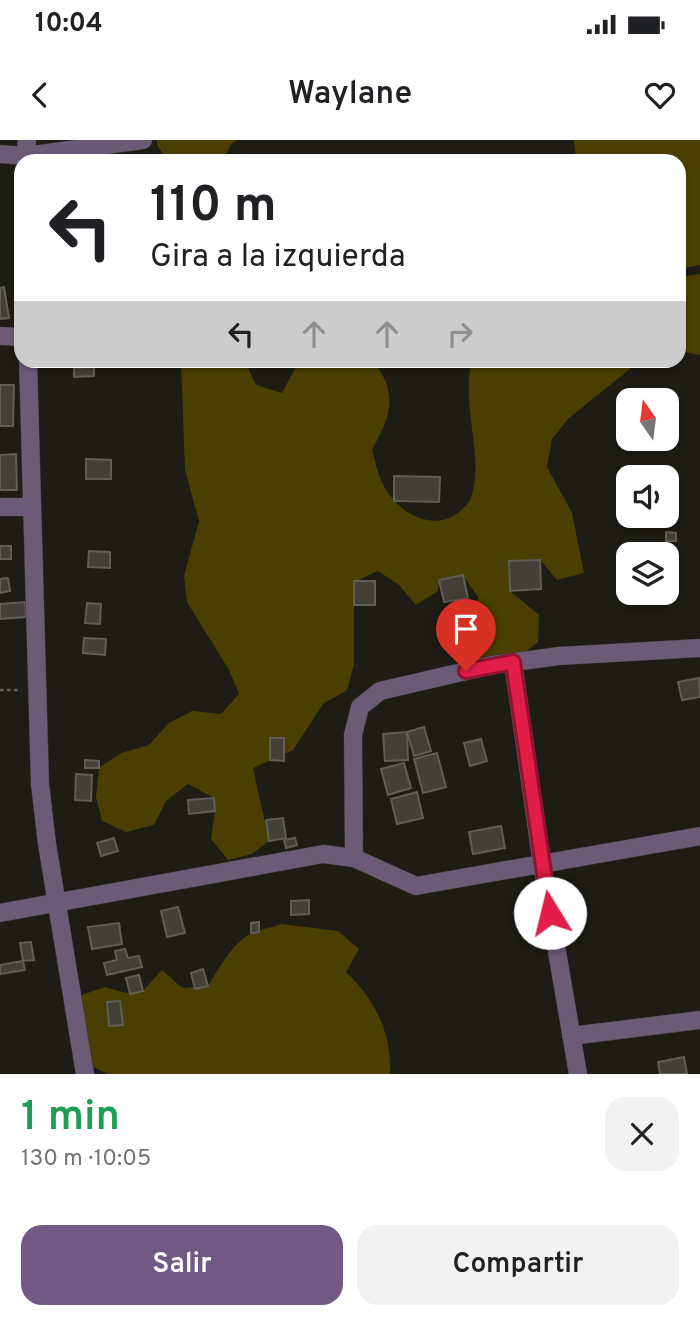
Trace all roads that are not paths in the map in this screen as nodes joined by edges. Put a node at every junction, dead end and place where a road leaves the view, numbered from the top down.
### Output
1 (144, 140) edge
2 (26, 152) edge
3 (0, 154) edge
4 (28, 368) edge
5 (0, 507) edge
6 (31, 507) junction
7 (700, 648) edge
8 (513, 662) junction
9 (700, 836) edge
10 (354, 858) junction
11 (542, 864) junction
12 (56, 903) junction
13 (0, 913) edge
14 (700, 1020) edge
15 (571, 1036) junction
16 (85, 1074) edge
17 (578, 1074) edge

1 - 2 street
2 - 3 street
4 - 6 street
5 - 6 street
6 - 12 street
7 - 8 street
8 - 10 street
8 - 11 street
9 - 11 street
10 - 11 street
10 - 12 street
11 - 15 street
12 - 13 street
12 - 16 street
14 - 15 street
15 - 17 street

